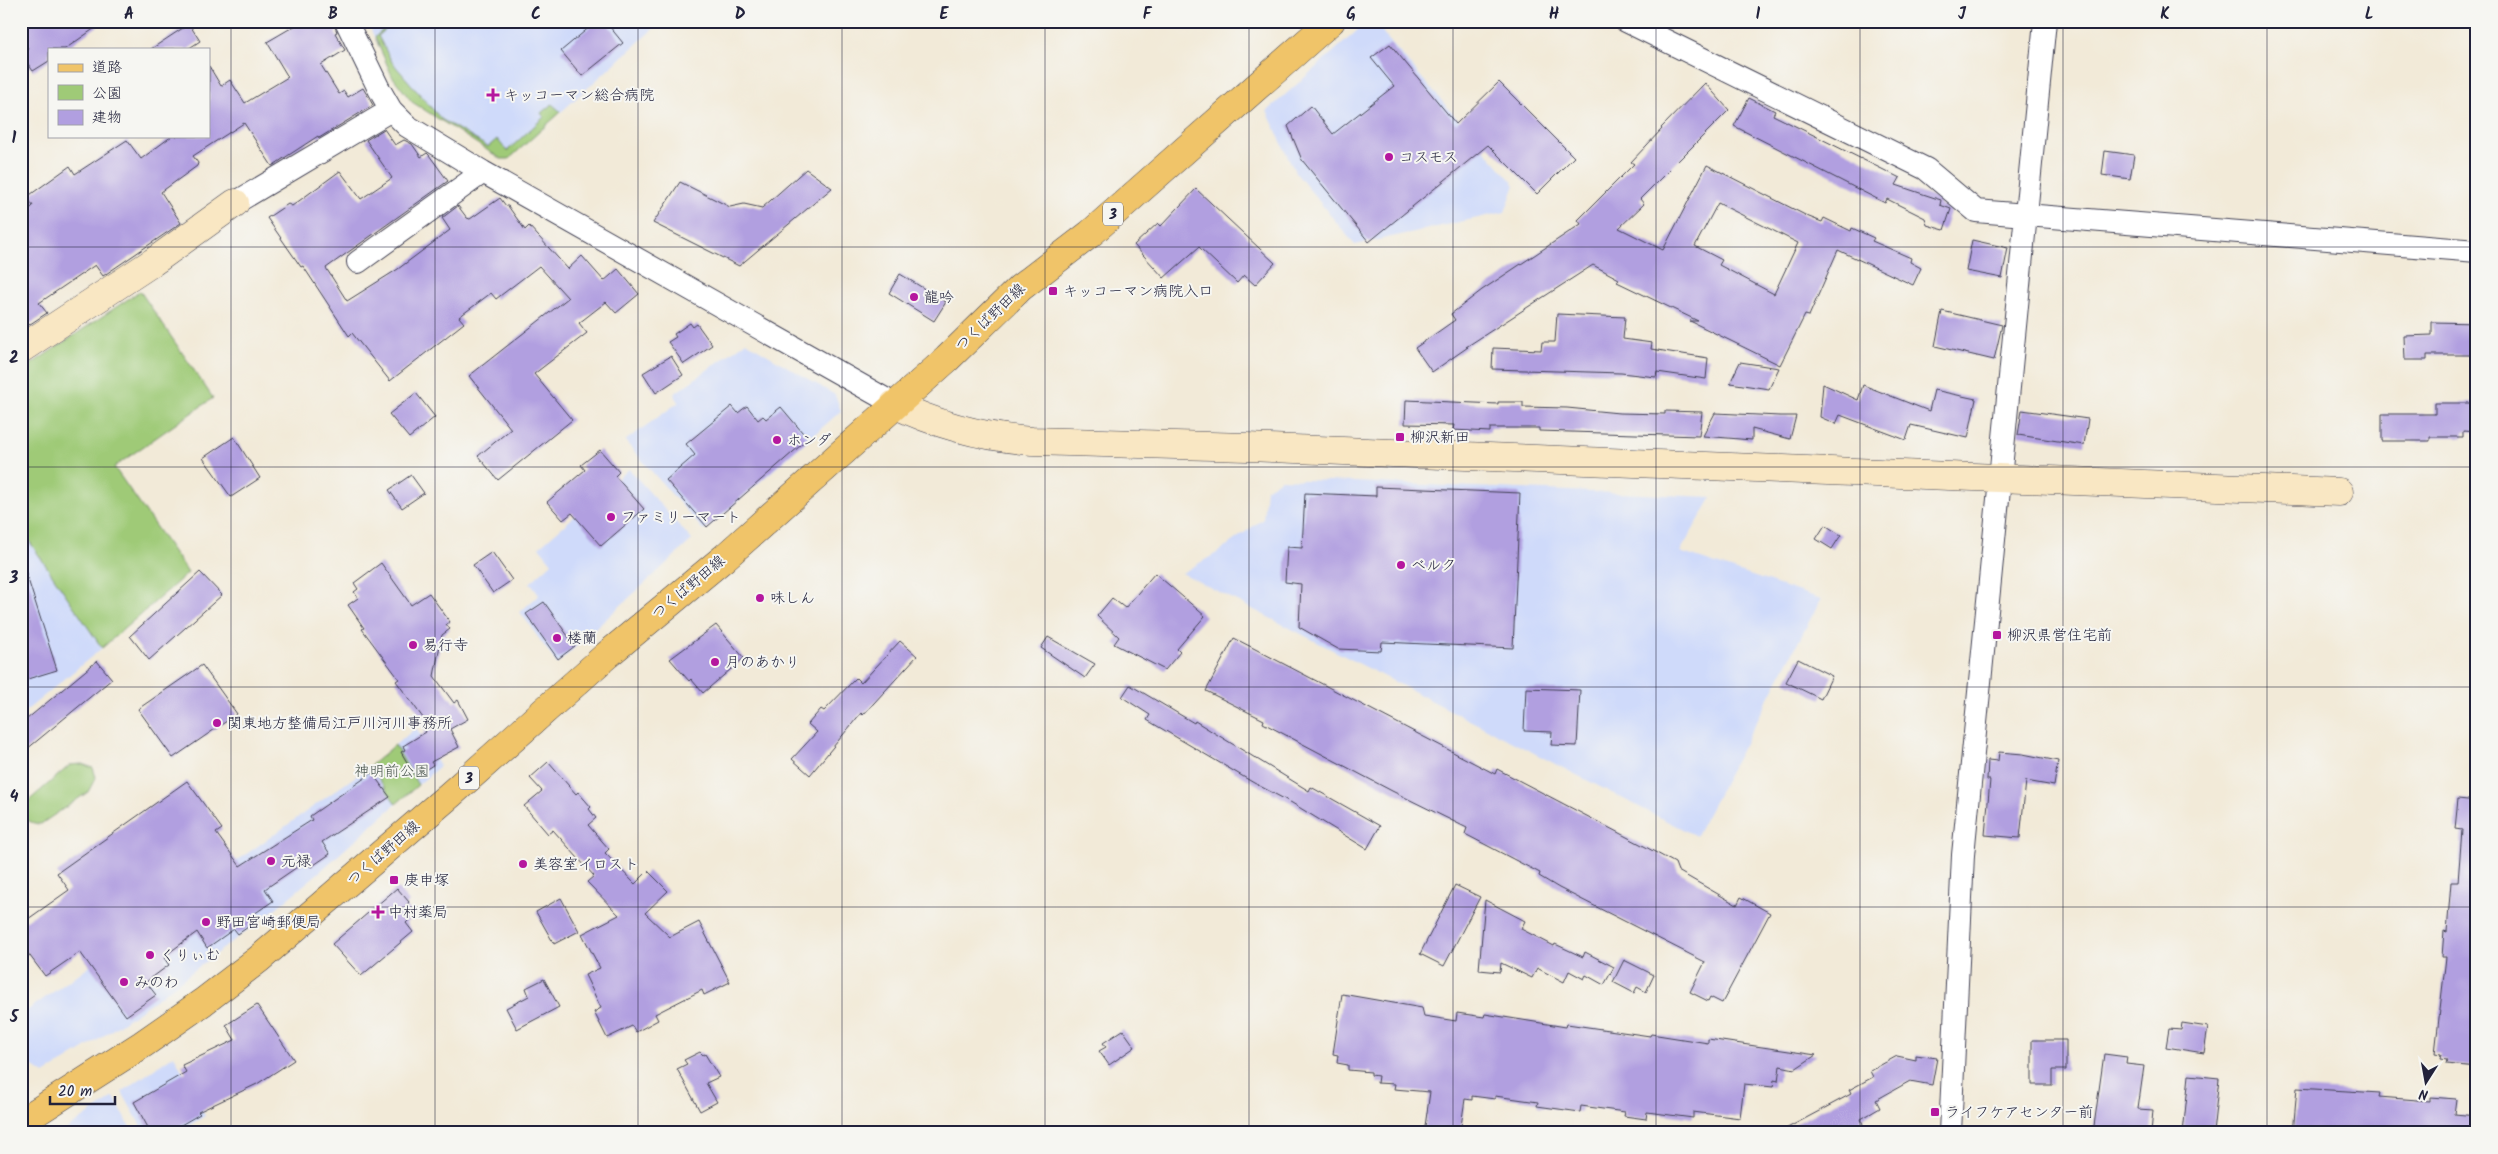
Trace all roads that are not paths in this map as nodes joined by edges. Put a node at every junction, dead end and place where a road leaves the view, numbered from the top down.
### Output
1 (346, 21) edge
2 (1331, 21) edge
3 (1626, 21) edge
4 (2045, 21) edge
5 (391, 110) junction
6 (483, 172) junction
7 (235, 203) joint
8 (2025, 216) junction
9 (2477, 251) edge
10 (358, 262) dead end
11 (21, 349) edge
12 (894, 404) junction
13 (1999, 478) junction
14 (2339, 492) dead end
15 (21, 1122) edge
16 (1950, 1133) edge

1 - 5 street
2 - 12 main road, つくば野田線 / 3
3 - 8 street
4 - 8 street
5 - 6 street
5 - 7 street
6 - 10 street
6 - 12 street
7 - 11 street
8 - 9 street
8 - 13 street
12 - 13 street
12 - 15 main road, つくば野田線 / 3
13 - 14 street
13 - 16 street

